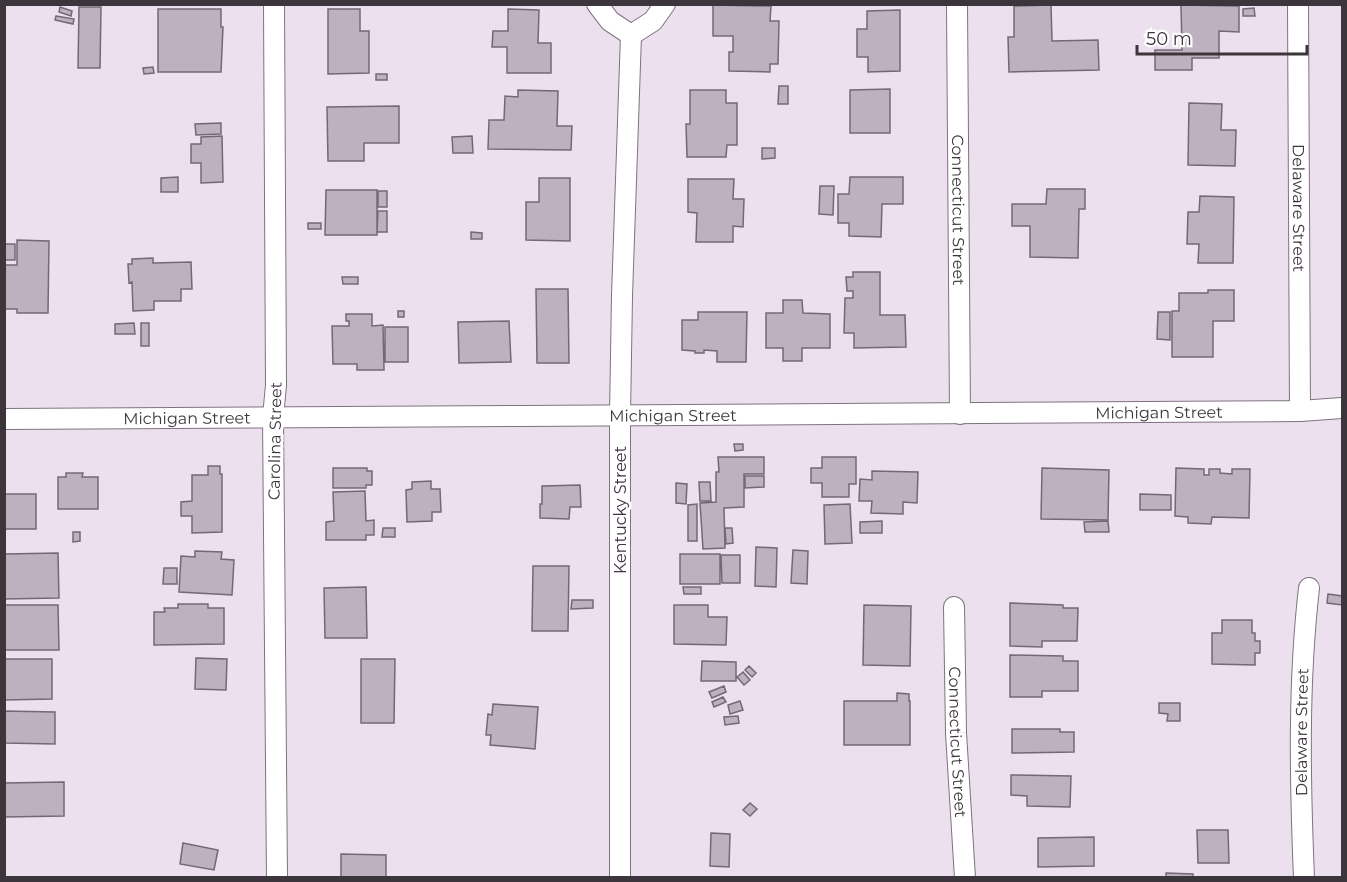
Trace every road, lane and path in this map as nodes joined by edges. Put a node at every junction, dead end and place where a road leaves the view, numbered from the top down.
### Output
1 (274, 4) edge
2 (597, 4) edge
3 (665, 4) edge
4 (957, 4) edge
5 (1298, 4) edge
6 (631, 35) junction
7 (1342, 408) edge
8 (1300, 411) junction
9 (960, 414) junction
10 (620, 415) junction
11 (273, 417) junction
12 (4, 419) edge
13 (1309, 588) dead end
14 (954, 607) dead end
15 (277, 878) edge
16 (620, 878) edge
17 (965, 878) edge
18 (1304, 878) edge

1 - 11 street, Carolina Street
2 - 6 street
3 - 6 street
4 - 9 street, Connecticut Street
5 - 8 street, Delaware Street
6 - 10 street, Kentucky Street
7 - 8 street, Michigan Street
8 - 9 street, Michigan Street
9 - 10 street, Michigan Street
10 - 11 street, Michigan Street
10 - 16 street, Kentucky Street
11 - 12 street, Michigan Street
11 - 15 street, Carolina Street
13 - 18 street, Delaware Street
14 - 17 street, Connecticut Street

